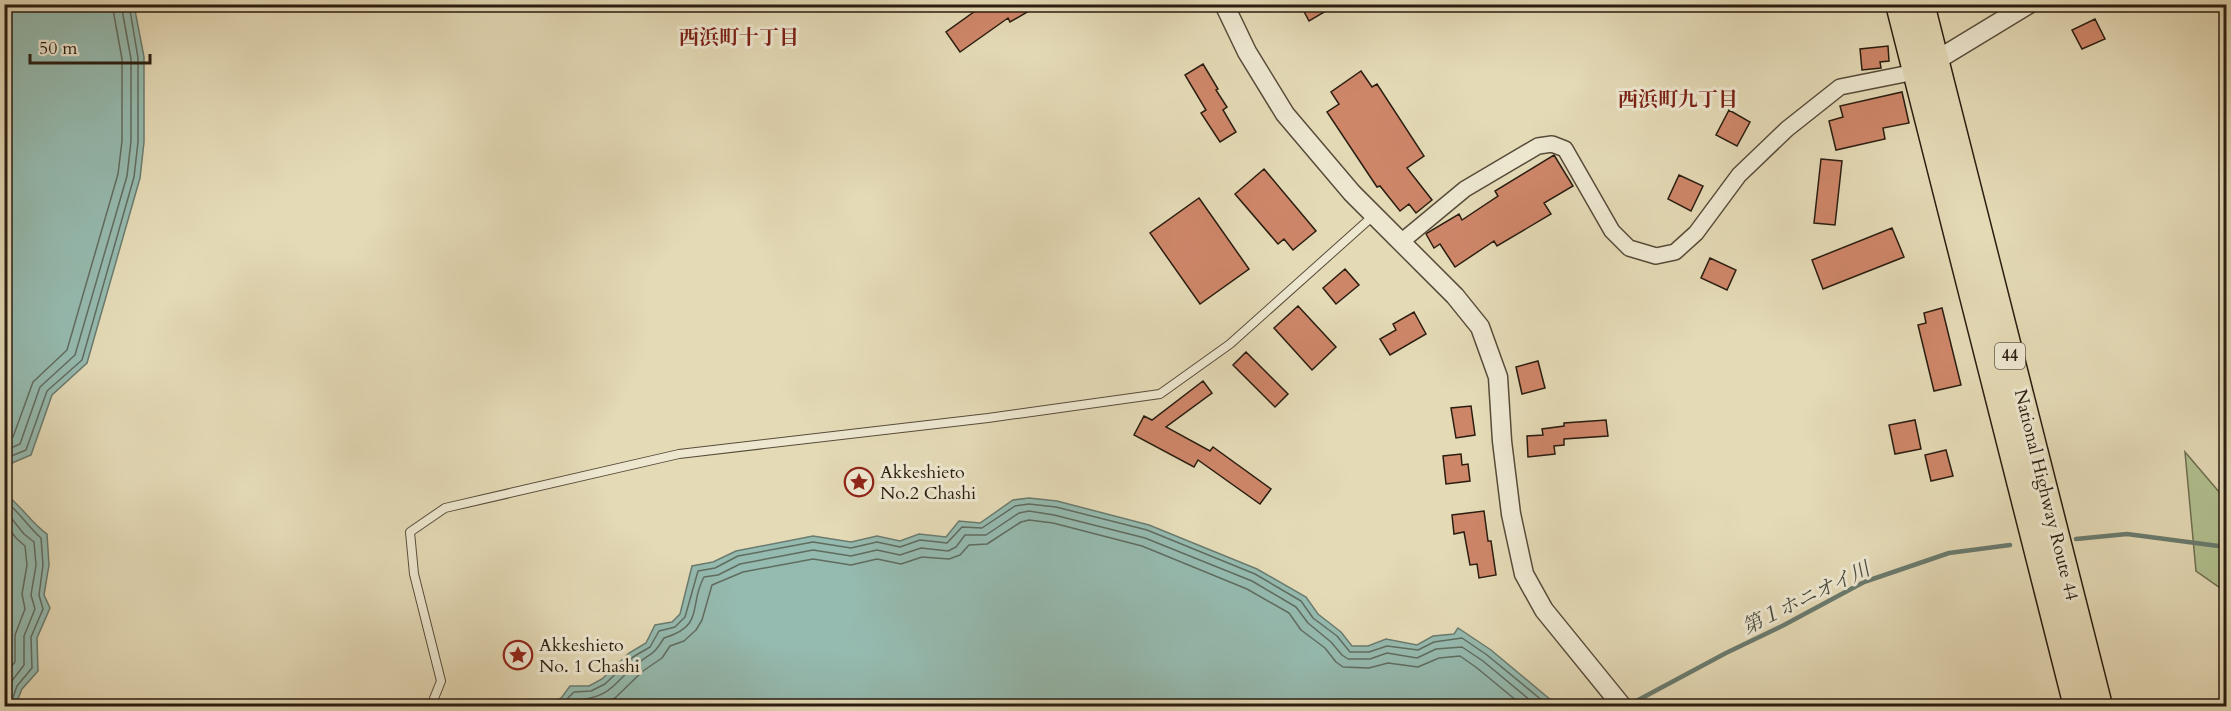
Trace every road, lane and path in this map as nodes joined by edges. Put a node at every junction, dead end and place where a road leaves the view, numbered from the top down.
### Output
1 (1224, 4) edge
2 (1898, 4) edge
3 (1922, 4) edge
4 (2029, 4) edge
5 (1926, 67) junction
6 (1375, 215) junction
7 (1401, 242) junction
8 (431, 706) edge
9 (1622, 706) edge
10 (2076, 706) edge
11 (2100, 706) edge

1 - 6 street
2 - 5 highway, National Highway Route 44 / 44
3 - 5 highway, National Highway Route 44 / 44
4 - 5 street
5 - 7 street
5 - 10 highway, National Highway Route 44 / 44
5 - 11 highway, National Highway Route 44 / 44
6 - 7 street
6 - 8 lane
7 - 9 street

